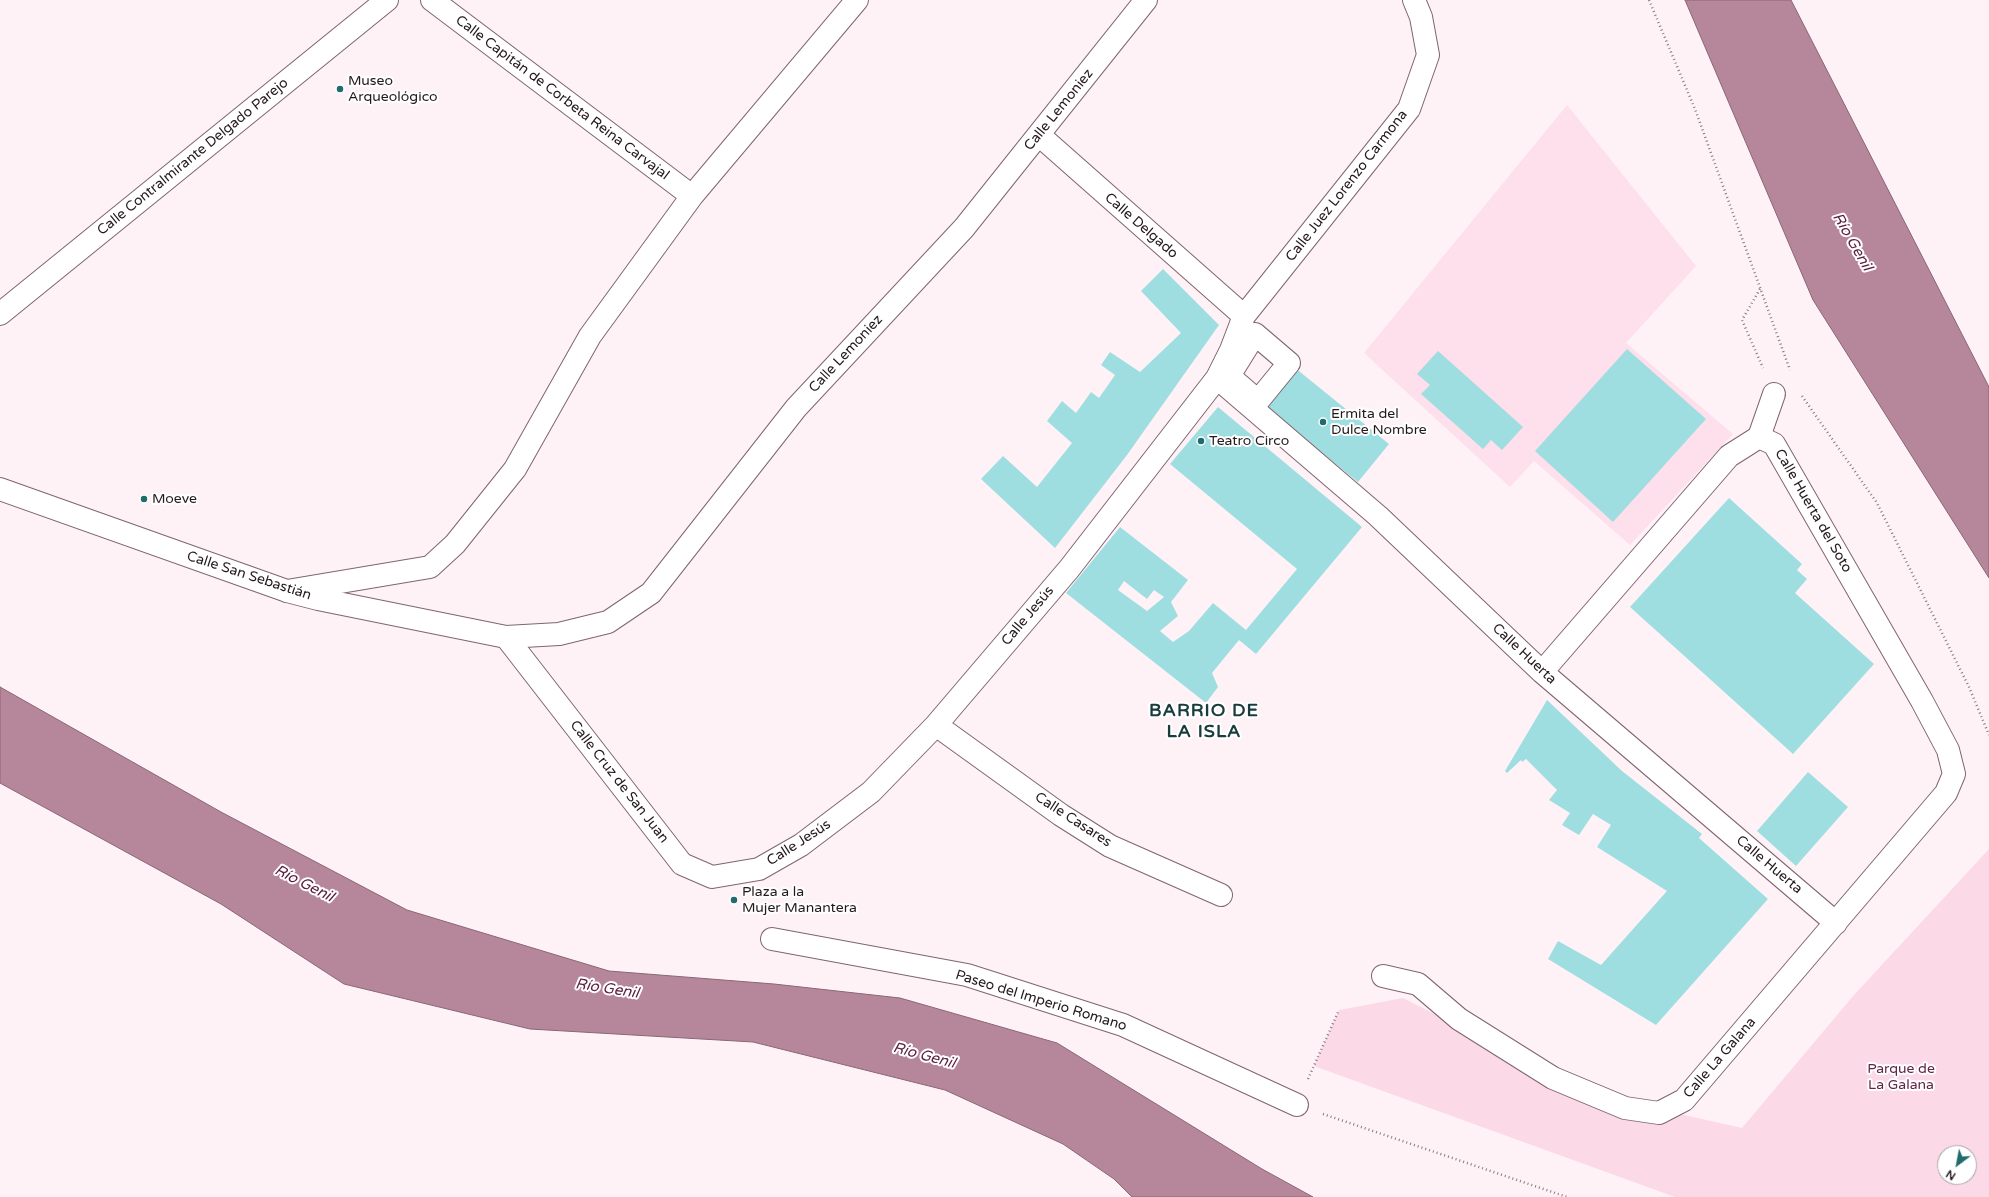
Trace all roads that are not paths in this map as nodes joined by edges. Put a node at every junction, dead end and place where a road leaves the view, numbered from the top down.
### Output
1 (387, 0) edge
2 (432, 0) edge
3 (857, 0) edge
4 (1414, 0) edge
5 (1139, 2) edge
6 (1039, 135) junction
7 (692, 196) junction
8 (0, 314) edge
9 (1244, 316) junction
10 (1217, 378) junction
11 (1774, 394) road end
12 (1759, 437) junction
13 (0, 489) edge
14 (287, 591) junction
15 (506, 637) junction
16 (1542, 672) junction
17 (936, 725) junction
18 (1946, 793) joint
19 (759, 869) joint
20 (1221, 895) dead end
21 (1836, 923) junction
22 (772, 939) dead end
23 (1383, 976) dead end
24 (1297, 1105) road end

1 - 8 street, Calle Contralmirante Delgado Parejo
2 - 7 street, Calle Capitán de Corbeta Reina Carvajal
3 - 7 street
4 - 9 street, Calle Juez Lorenzo Carmona
5 - 6 street, Calle Lemoniez
6 - 9 street, Calle Delgado
6 - 15 street, Calle Lemoniez
7 - 14 street
9 - 10 street, Calle Jesús
10 - 16 street, Calle Huerta
10 - 17 street, Calle Jesús
11 - 12 street
12 - 16 street
12 - 18 street, Calle Huerta del Soto
13 - 14 street, Calle San Sebastián
14 - 15 street, Calle San Sebastián
15 - 19 street, Calle Cruz de San Juan
16 - 21 street, Calle Huerta
17 - 19 street, Calle Jesús
17 - 20 street, Calle Casares
18 - 21 street, Calle La Galana
21 - 23 street, Calle La Galana
22 - 24 street, Paseo del Imperio Romano

